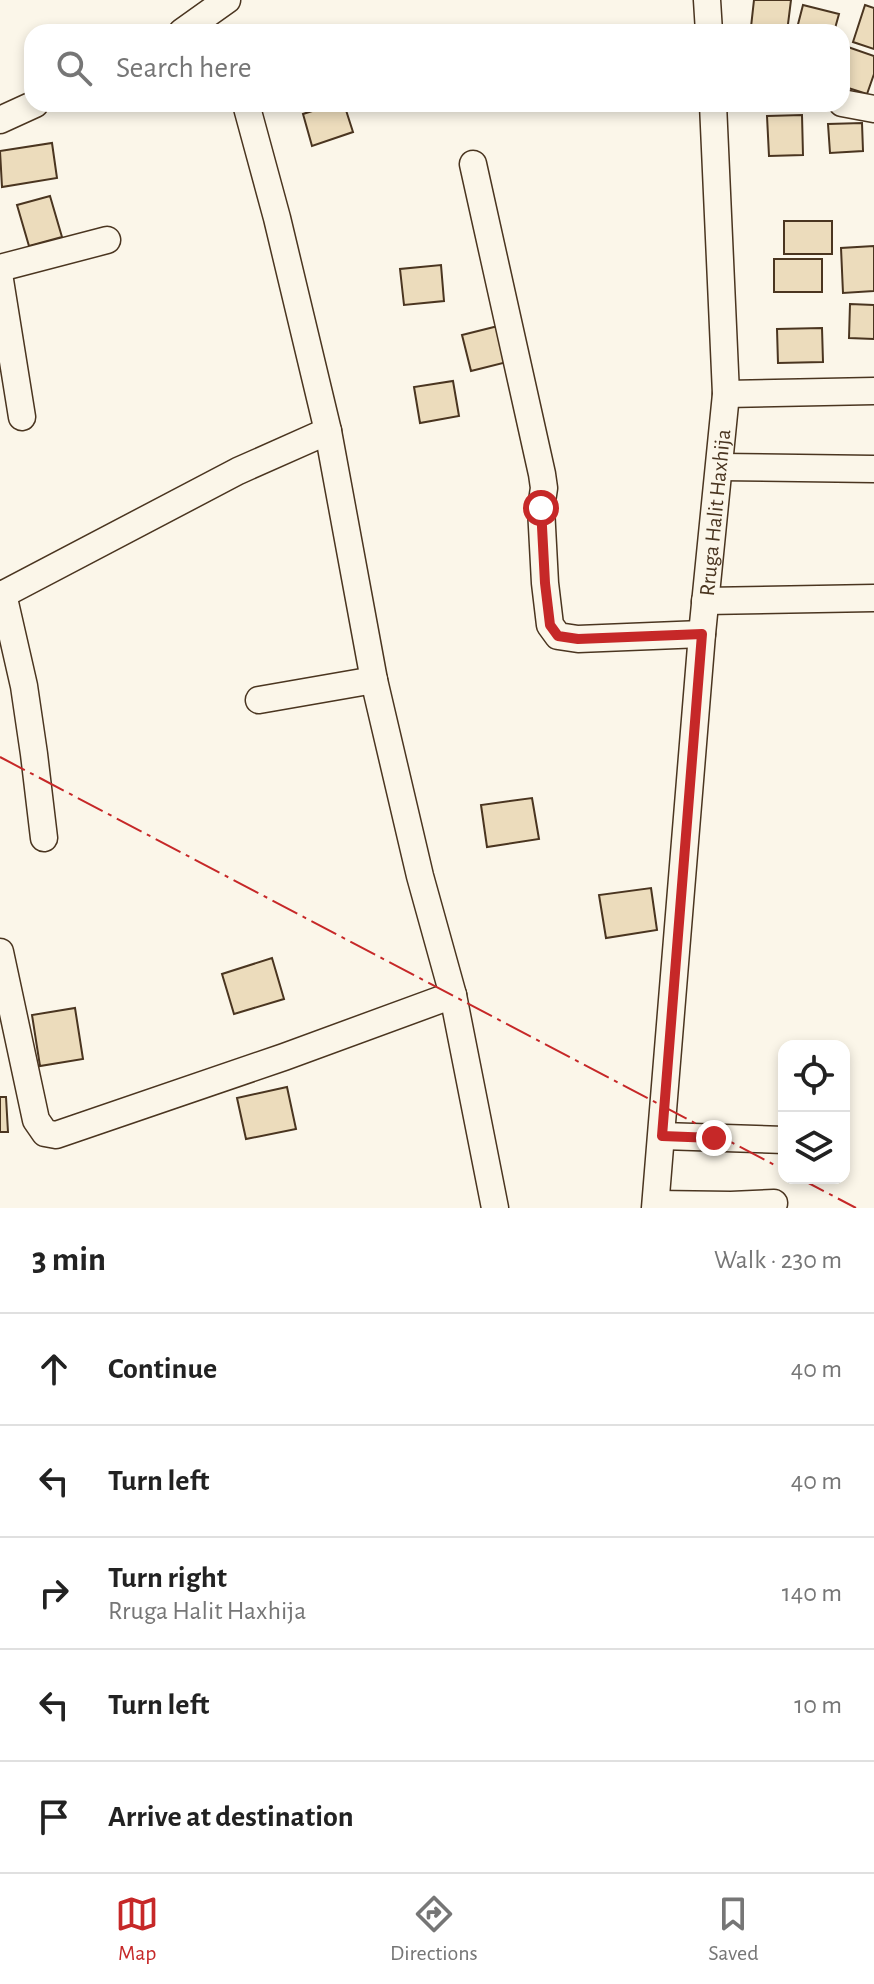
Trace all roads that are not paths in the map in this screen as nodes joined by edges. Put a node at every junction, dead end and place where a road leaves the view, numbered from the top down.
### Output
1 (707, 0) edge
2 (224, 13) edge
3 (200, 24) edge
4 (708, 24) edge
5 (850, 104) edge
6 (24, 109) edge
7 (874, 109) edge
8 (248, 112) edge
9 (713, 112) edge
10 (0, 120) edge
11 (473, 164) dead end
12 (107, 240) dead end
13 (0, 268) edge
14 (0, 280) edge
15 (874, 391) edge
16 (726, 394) junction
17 (22, 417) dead end
18 (328, 431) junction
19 (720, 467) junction
20 (874, 469) edge
21 (2, 595) edge
22 (874, 598) edge
23 (705, 601) junction
24 (702, 634) junction
25 (374, 680) junction
26 (259, 700) dead end
27 (44, 838) dead end
28 (0, 952) edge
29 (453, 995) junction
30 (7, 1014) edge
31 (662, 1136) junction
32 (778, 1140) edge
33 (774, 1203) dead end
34 (656, 1206) edge
35 (495, 1208) edge

1 - 4 street
2 - 3 street
5 - 7 street
6 - 10 street
8 - 18 street
9 - 16 street, Rruga Halit Haxhija
11 - 24 street
12 - 13 street
14 - 17 street
15 - 16 street
16 - 19 street, Rruga Halit Haxhija
18 - 21 street
18 - 25 street
19 - 20 street
19 - 23 street, Rruga Halit Haxhija
21 - 27 street
22 - 23 street
23 - 24 street, Rruga Halit Haxhija
24 - 31 street, Rruga Halit Haxhija
25 - 26 street
25 - 29 street
28 - 30 street
29 - 30 street
29 - 35 street
31 - 32 street
31 - 34 street, Rruga Halit Haxhija
33 - 34 street

